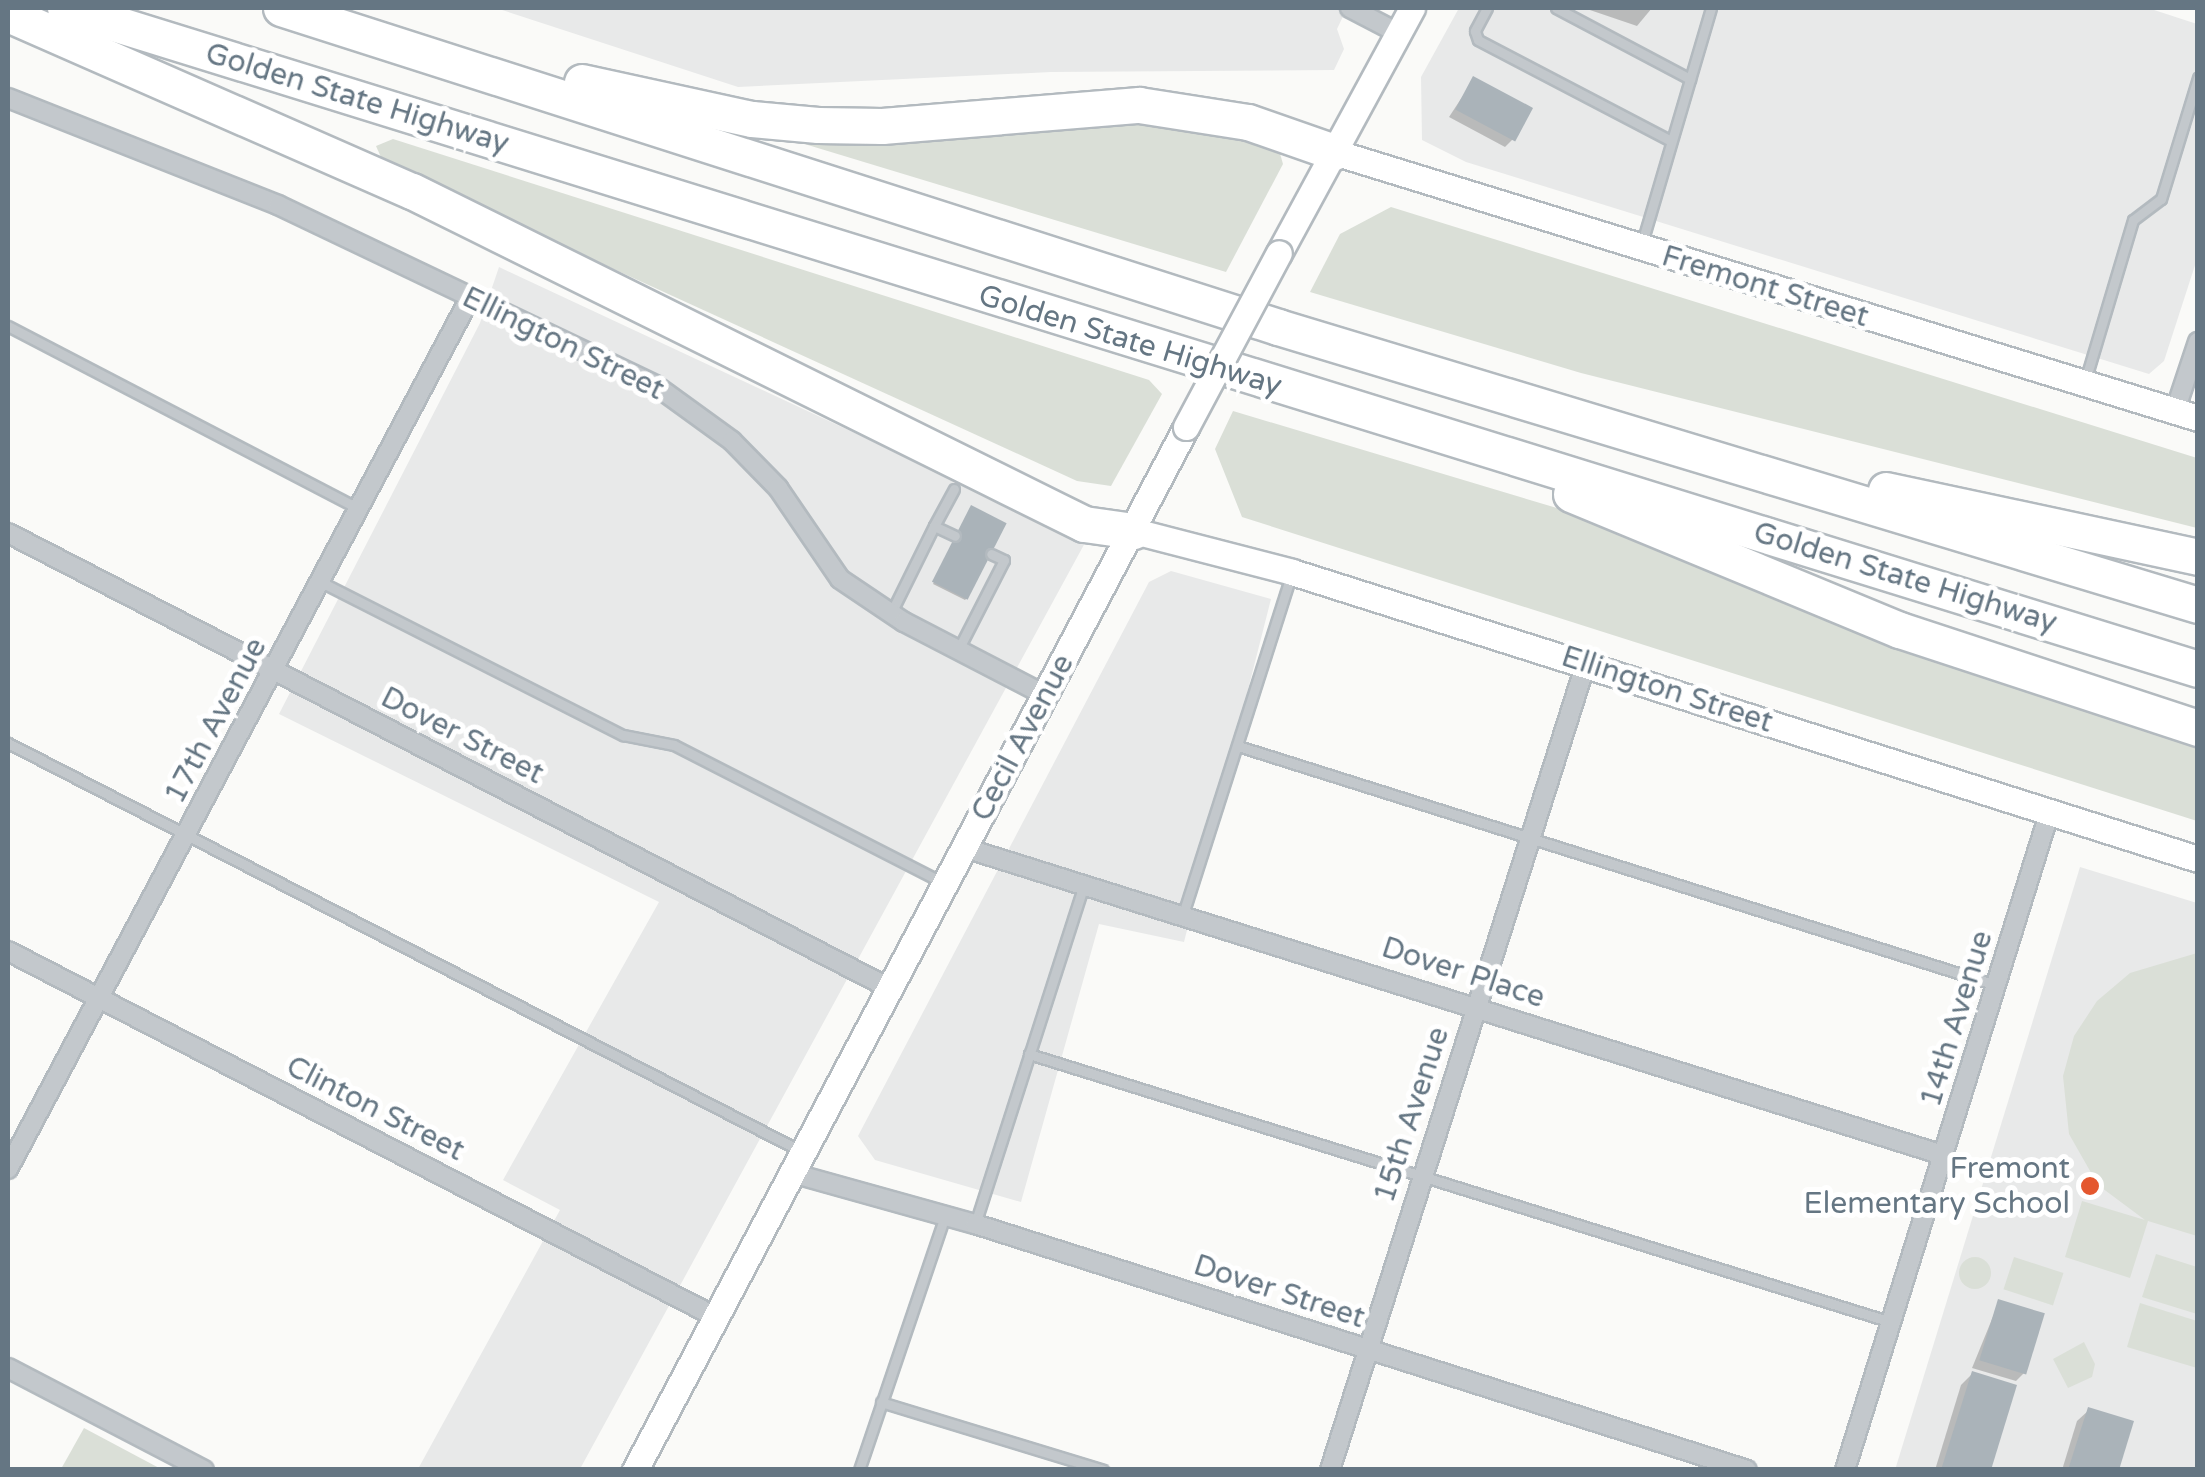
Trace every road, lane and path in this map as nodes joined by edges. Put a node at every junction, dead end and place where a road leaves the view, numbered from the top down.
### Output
1 (65, 8) edge
2 (282, 8) edge
3 (1350, 8) edge
4 (1412, 8) edge
5 (1487, 8) edge
6 (1556, 8) edge
7 (1711, 8) edge
8 (8, 14) edge
9 (1398, 33) junction
10 (378, 38) junction
11 (2198, 78) edge
12 (1690, 79) junction
13 (8, 98) edge
14 (1672, 142) junction
15 (1334, 152) junction
16 (1640, 249) junction
17 (470, 298) junction
18 (8, 326) edge
19 (2198, 342) edge
20 (2084, 384) junction
21 (2186, 414) edge
22 (1457, 441) junction
23 (1781, 476) junction
24 (954, 488) dead end
25 (359, 509) junction
26 (934, 526) junction
27 (1134, 531) junction
28 (8, 534) edge
29 (955, 536) dead end
30 (992, 554) dead end
31 (2198, 557) edge
32 (1292, 572) junction
33 (321, 582) junction
34 (2198, 606) edge
35 (891, 613) junction
36 (958, 650) junction
37 (1586, 663) junction
38 (2198, 669) edge
39 (274, 670) junction
40 (1045, 695) junction
41 (2198, 728) edge
42 (8, 743) edge
43 (1238, 746) junction
44 (2049, 814) junction
45 (187, 832) junction
46 (1528, 839) junction
47 (966, 848) junction
48 (2198, 859) edge
49 (1085, 882) junction
50 (946, 884) junction
51 (1183, 914) junction
52 (8, 951) edge
53 (1996, 985) junction
54 (891, 989) junction
55 (99, 998) junction
56 (1475, 1004) junction
57 (1029, 1054) junction
58 (1943, 1156) junction
59 (798, 1163) junction
60 (8, 1169) edge
61 (1420, 1178) junction
62 (945, 1216) junction
63 (974, 1224) junction
64 (716, 1317) junction
65 (1892, 1322) junction
66 (1368, 1349) junction
67 (8, 1368) edge
68 (882, 1402) junction
69 (204, 1470) edge
70 (635, 1470) edge
71 (859, 1470) edge
72 (1104, 1470) edge
73 (1330, 1470) edge
74 (1746, 1470) edge
75 (1845, 1470) edge

1 - 22 highway, Golden State Highway
2 - 10 highway, Golden State Highway
3 - 9 street
4 - 9 main road, Cecil Avenue
5 - 14 lane
6 - 12 lane
7 - 12 lane
8 - 27 highway
9 - 15 main road, Cecil Avenue
10 - 15 highway
10 - 23 highway, Golden State Highway
11 - 20 lane
12 - 14 lane
13 - 17 street, Ellington Street
14 - 16 lane
15 - 16 main road, Fremont Street
15 - 27 main road, Cecil Avenue, bridge
16 - 20 main road, Fremont Street
17 - 25 street, 17th Avenue
17 - 35 street, Ellington Street
18 - 25 lane
19 - 21 street
20 - 21 main road, Fremont Street
22 - 38 highway, Golden State Highway
22 - 41 highway
23 - 31 highway
23 - 34 highway, Golden State Highway
24 - 26 lane
25 - 33 street, 17th Avenue
26 - 29 lane
26 - 35 lane
27 - 32 main road, Ellington Street
27 - 40 main road, Cecil Avenue
28 - 39 street, Dover Street
30 - 36 lane
32 - 37 main road, Ellington Street
32 - 43 lane
33 - 39 street, 17th Avenue
33 - 50 lane
35 - 36 street, Ellington Street
36 - 40 street, Ellington Street
37 - 44 main road, Ellington Street
37 - 46 street, 15th Avenue
39 - 45 street, 17th Avenue
39 - 54 street, Dover Street
40 - 47 main road, Cecil Avenue
42 - 45 lane
43 - 46 lane
43 - 51 lane
44 - 48 main road, Ellington Street
44 - 53 street, 14th Avenue
45 - 55 street, 17th Avenue
45 - 59 lane
46 - 53 lane
46 - 56 street, 15th Avenue
47 - 49 street, Dover Place
47 - 50 main road, Cecil Avenue
49 - 51 street, Dover Place
49 - 57 lane
50 - 54 main road, Cecil Avenue
51 - 56 street, Dover Place
52 - 55 street, Clinton Street
53 - 58 street, 14th Avenue
54 - 59 main road, Cecil Avenue
55 - 60 street, 17th Avenue
55 - 64 street, Clinton Street
56 - 58 street, Dover Place
56 - 61 street, 15th Avenue
57 - 61 lane
57 - 63 lane
58 - 65 street, 14th Avenue
59 - 62 street, Dover Street
59 - 64 main road, Cecil Avenue
61 - 65 lane
61 - 66 street, 15th Avenue
62 - 63 street, Dover Street
62 - 68 lane
63 - 66 street, Dover Street
64 - 70 main road, Cecil Avenue
65 - 75 street, 14th Avenue
66 - 73 street, 15th Avenue
66 - 74 street, Dover Street
67 - 69 street
68 - 71 lane
68 - 72 lane

